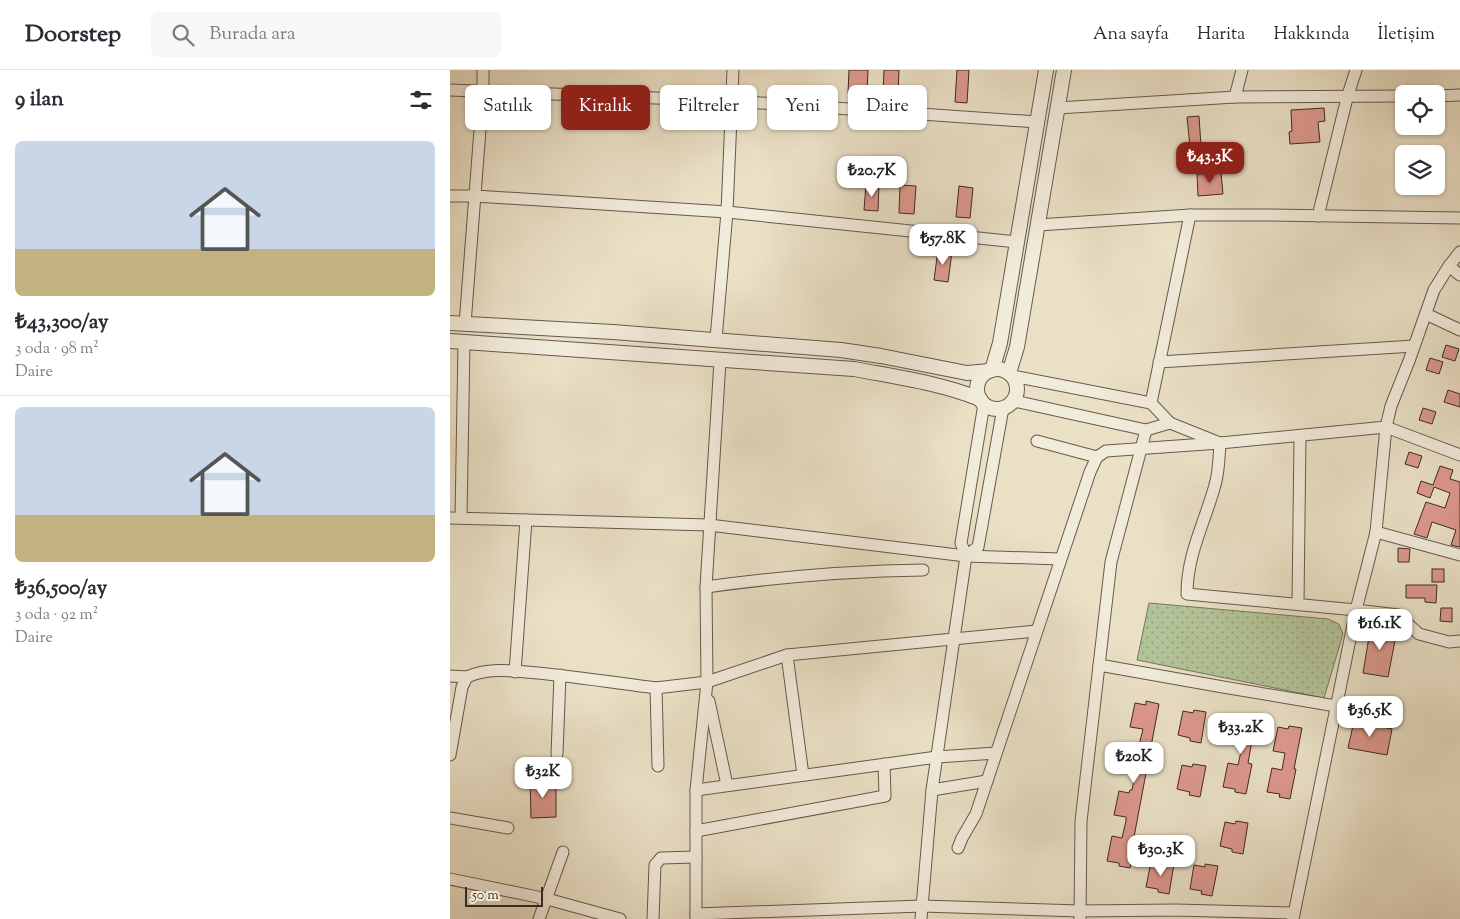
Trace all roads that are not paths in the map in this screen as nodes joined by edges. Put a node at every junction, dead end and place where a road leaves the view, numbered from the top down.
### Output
1 (483, 70) edge
2 (734, 70) edge
3 (1046, 70) edge
4 (1064, 70) edge
5 (1242, 70) edge
6 (1356, 70) edge
7 (483, 85) edge
8 (733, 85) edge
9 (450, 90) edge
10 (465, 90) edge
11 (551, 94) edge
12 (1460, 95) edge
13 (1395, 96) edge
14 (1445, 96) edge
15 (1235, 97) junction
16 (660, 98) edge
17 (1347, 98) junction
18 (757, 103) edge
19 (1058, 108) junction
20 (1037, 122) junction
21 (480, 130) edge
22 (730, 130) edge
23 (450, 196) edge
24 (475, 196) junction
25 (726, 212) junction
26 (1190, 216) junction
27 (1318, 216) junction
28 (1460, 218) edge
29 (1038, 225) junction
30 (1017, 242) junction
31 (1460, 252) edge
32 (1449, 266) junction
33 (1460, 275) edge
34 (1426, 314) junction
35 (450, 323) edge
36 (465, 324) junction
37 (1460, 330) edge
38 (716, 339) junction
39 (457, 341) edge
40 (1414, 346) junction
41 (720, 360) junction
42 (1159, 362) junction
43 (990, 370) junction
44 (1011, 374) junction
45 (982, 401) junction
46 (1151, 403) junction
47 (1008, 404) junction
48 (1170, 423) junction
49 (1386, 427) junction
50 (1146, 430) junction
51 (1300, 436) junction
52 (1037, 441) dead end
53 (1220, 443) junction
54 (1140, 449) junction
55 (1460, 454) edge
56 (1096, 457) junction
57 (455, 518) edge
58 (526, 520) junction
59 (709, 525) junction
60 (1376, 532) junction
61 (1460, 555) edge
62 (966, 556) junction
63 (1060, 559) junction
64 (923, 570) dead end
65 (706, 587) junction
66 (1298, 604) junction
67 (1356, 610) junction
68 (1036, 631) junction
69 (954, 639) junction
70 (1460, 642) edge
71 (787, 655) junction
72 (1099, 664) junction
73 (515, 672) junction
74 (560, 675) junction
75 (450, 676) edge
76 (466, 677) junction
77 (707, 686) junction
78 (656, 688) junction
79 (1336, 706) junction
80 (996, 752) junction
81 (557, 754) dead end
82 (450, 755) edge
83 (937, 757) junction
84 (884, 764) junction
85 (658, 766) dead end
86 (802, 775) junction
87 (987, 781) junction
88 (727, 785) junction
89 (696, 790) junction
90 (932, 790) junction
91 (450, 818) edge
92 (508, 828) dead end
93 (696, 831) junction
94 (958, 848) dead end
95 (563, 852) dead end
96 (696, 857) junction
97 (450, 879) edge
98 (547, 899) junction
99 (922, 906) junction
100 (1080, 915) edge
101 (696, 916) edge
102 (1294, 916) edge
103 (539, 919) edge
104 (620, 919) edge
105 (653, 919) edge
106 (921, 919) edge

1 - 7 street
2 - 8 street
3 - 20 street
4 - 19 street
5 - 15 street
6 - 17 street
9 - 10 street
11 - 16 street
12 - 14 street
13 - 17 street
15 - 17 street
15 - 19 street
17 - 27 street
18 - 20 street
19 - 29 street
20 - 30 street
21 - 24 street
22 - 25 street
23 - 24 street
24 - 25 street
24 - 36 street
25 - 30 street
25 - 38 street
26 - 27 street
26 - 29 street
26 - 42 street
27 - 28 street
29 - 44 street
30 - 43 street
31 - 32 street
32 - 33 street
32 - 34 street
34 - 37 street
34 - 40 street
35 - 36 street
36 - 38 street
38 - 43 street
39 - 41 street
39 - 57 street
40 - 42 street
40 - 49 street
41 - 45 street
41 - 59 street
42 - 46 street
43 - 44 street
43 - 45 street
44 - 46 street
44 - 47 street
45 - 47 street
45 - 62 street
46 - 48 street
47 - 50 street
47 - 62 street
48 - 50 street
48 - 53 street
49 - 51 street
49 - 55 street
49 - 60 street
50 - 54 street
51 - 53 street
51 - 66 street
52 - 56 street
53 - 54 street
53 - 66 street
54 - 56 street
54 - 72 street
56 - 63 street
57 - 58 street
58 - 59 street
58 - 73 street
59 - 62 street
59 - 65 street
60 - 61 street
60 - 67 street
62 - 63 street
62 - 69 street
63 - 68 street
64 - 65 street
65 - 77 street
66 - 67 street
67 - 70 street
67 - 79 street
68 - 69 street
68 - 80 street
69 - 71 street
69 - 83 street
71 - 77 street
71 - 86 street
72 - 79 street
72 - 100 street
73 - 74 street
73 - 76 street
74 - 78 street
74 - 81 street
75 - 76 street
76 - 82 street
77 - 78 street
77 - 88 street
77 - 89 street
78 - 85 street
79 - 102 street
80 - 83 street
80 - 87 street
83 - 84 street
83 - 90 street
84 - 86 street
84 - 93 street
86 - 88 street
87 - 90 street
87 - 94 street
88 - 89 street
89 - 93 street
90 - 99 street
91 - 92 street
93 - 96 street
95 - 98 street
96 - 101 street
96 - 105 street
97 - 98 street
98 - 103 street
98 - 104 street
99 - 100 street
99 - 101 street
99 - 106 street
100 - 102 street

